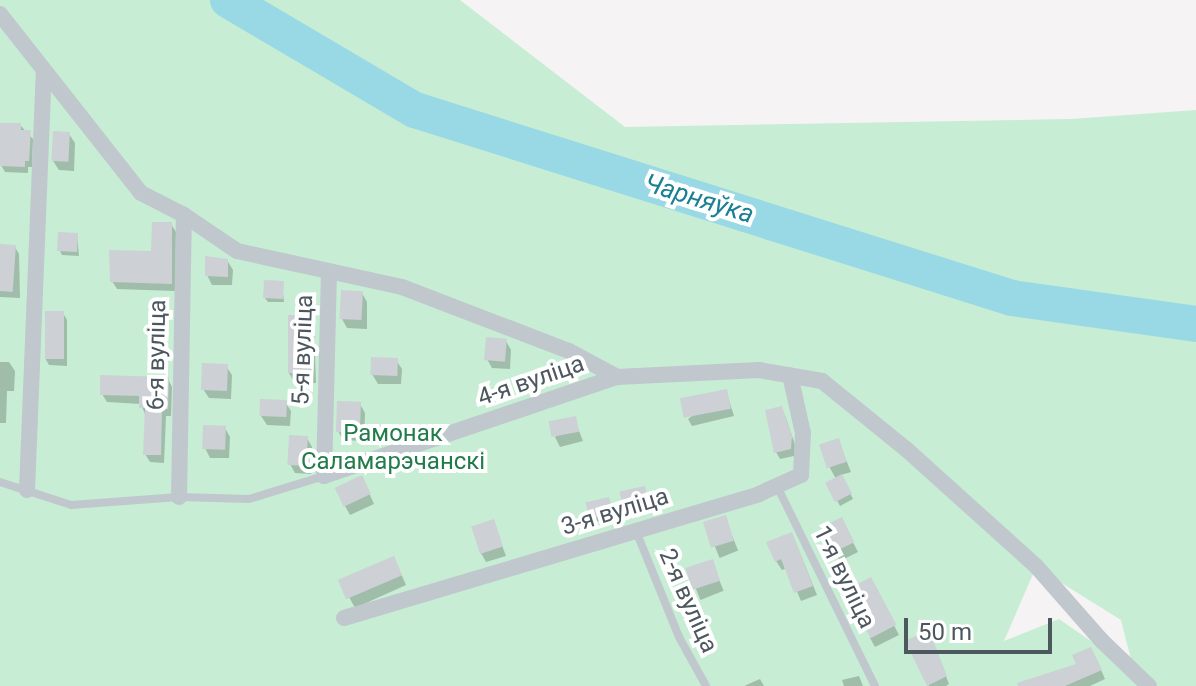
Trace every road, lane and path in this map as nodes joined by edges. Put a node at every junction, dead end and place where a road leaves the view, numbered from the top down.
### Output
1 (0, 14) edge
2 (44, 72) junction
3 (184, 215) junction
4 (329, 272) junction
5 (790, 375) junction
6 (617, 377) junction
7 (324, 476) junction
8 (0, 482) edge
9 (777, 486) junction
10 (27, 490) junction
11 (179, 497) junction
12 (636, 530) junction
13 (344, 618) dead end
14 (706, 686) edge
15 (875, 686) edge
16 (1149, 686) edge

1 - 2 street
2 - 3 street
2 - 10 street
3 - 4 street
3 - 11 street, 6-я вуліца
4 - 6 street
4 - 7 street, 5-я вуліца
5 - 6 street, 4-я вуліца
5 - 9 street, 3-я вуліца
5 - 16 street, 4-я вуліца
6 - 7 street, 4-я вуліца
7 - 11 lane
8 - 10 lane
9 - 12 street, 3-я вуліца
9 - 15 lane, 1-я вуліца
10 - 11 lane
12 - 13 street, 3-я вуліца
12 - 14 lane, 2-я вуліца

